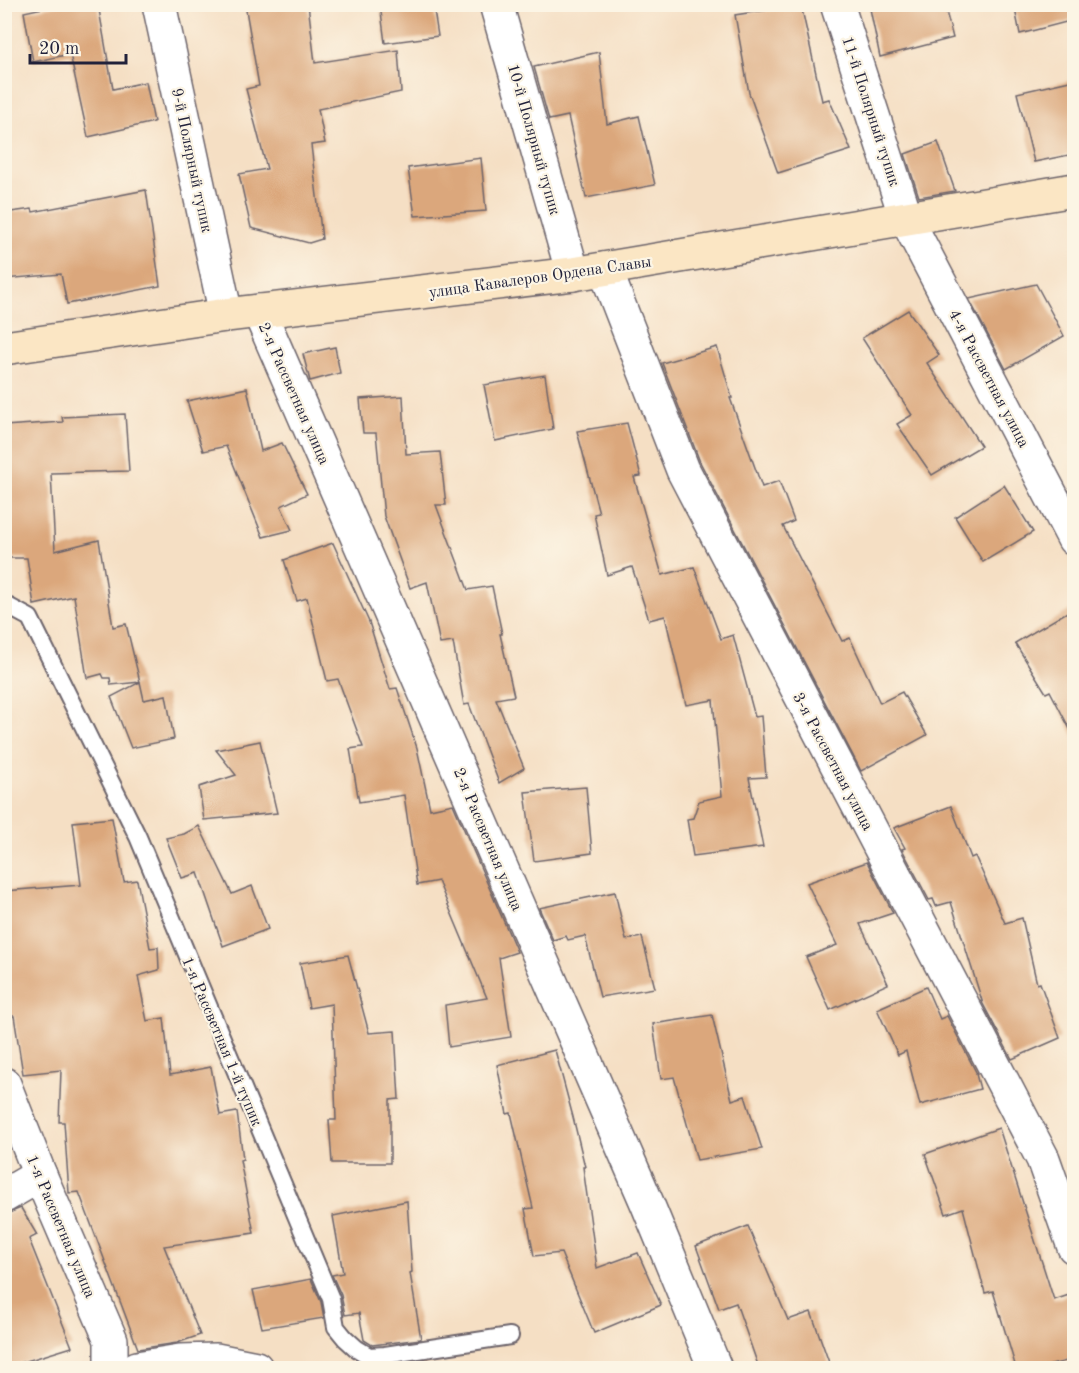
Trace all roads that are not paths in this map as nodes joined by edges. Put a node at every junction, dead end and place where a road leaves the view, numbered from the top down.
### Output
1 (159, 4) edge
2 (496, 4) edge
3 (837, 4) edge
4 (1074, 190) edge
5 (906, 218) junction
6 (605, 269) junction
7 (573, 274) junction
8 (259, 311) junction
9 (226, 315) junction
10 (4, 348) edge
11 (1074, 539) edge
12 (4, 604) edge
13 (4, 1084) edge
14 (40, 1175) junction
15 (4, 1197) edge
16 (1074, 1248) edge
17 (510, 1336) dead end
18 (111, 1368) edge
19 (137, 1368) edge
20 (256, 1368) edge
21 (715, 1368) edge

1 - 9 street, 9-й Полярный тупик
2 - 7 street, 10-й Полярный тупик
3 - 5 street, 11-й Полярный тупик
4 - 5 street, улица Кавалеров Ордена Славы
5 - 6 street, улица Кавалеров Ордена Славы
5 - 11 street, 4-я Рассветная улица
6 - 7 street, улица Кавалеров Ордена Славы
6 - 16 street, 3-я Рассветная улица
7 - 8 street, улица Кавалеров Ордена Славы
8 - 9 street, улица Кавалеров Ордена Славы
8 - 21 street, 2-я Рассветная улица
9 - 10 street, улица Кавалеров Ордена Славы
12 - 17 lane, 1-я Рассветная 1-й тупик
13 - 14 street, 1-я Рассветная улица
14 - 15 street
14 - 18 street, 1-я Рассветная улица
19 - 20 street

